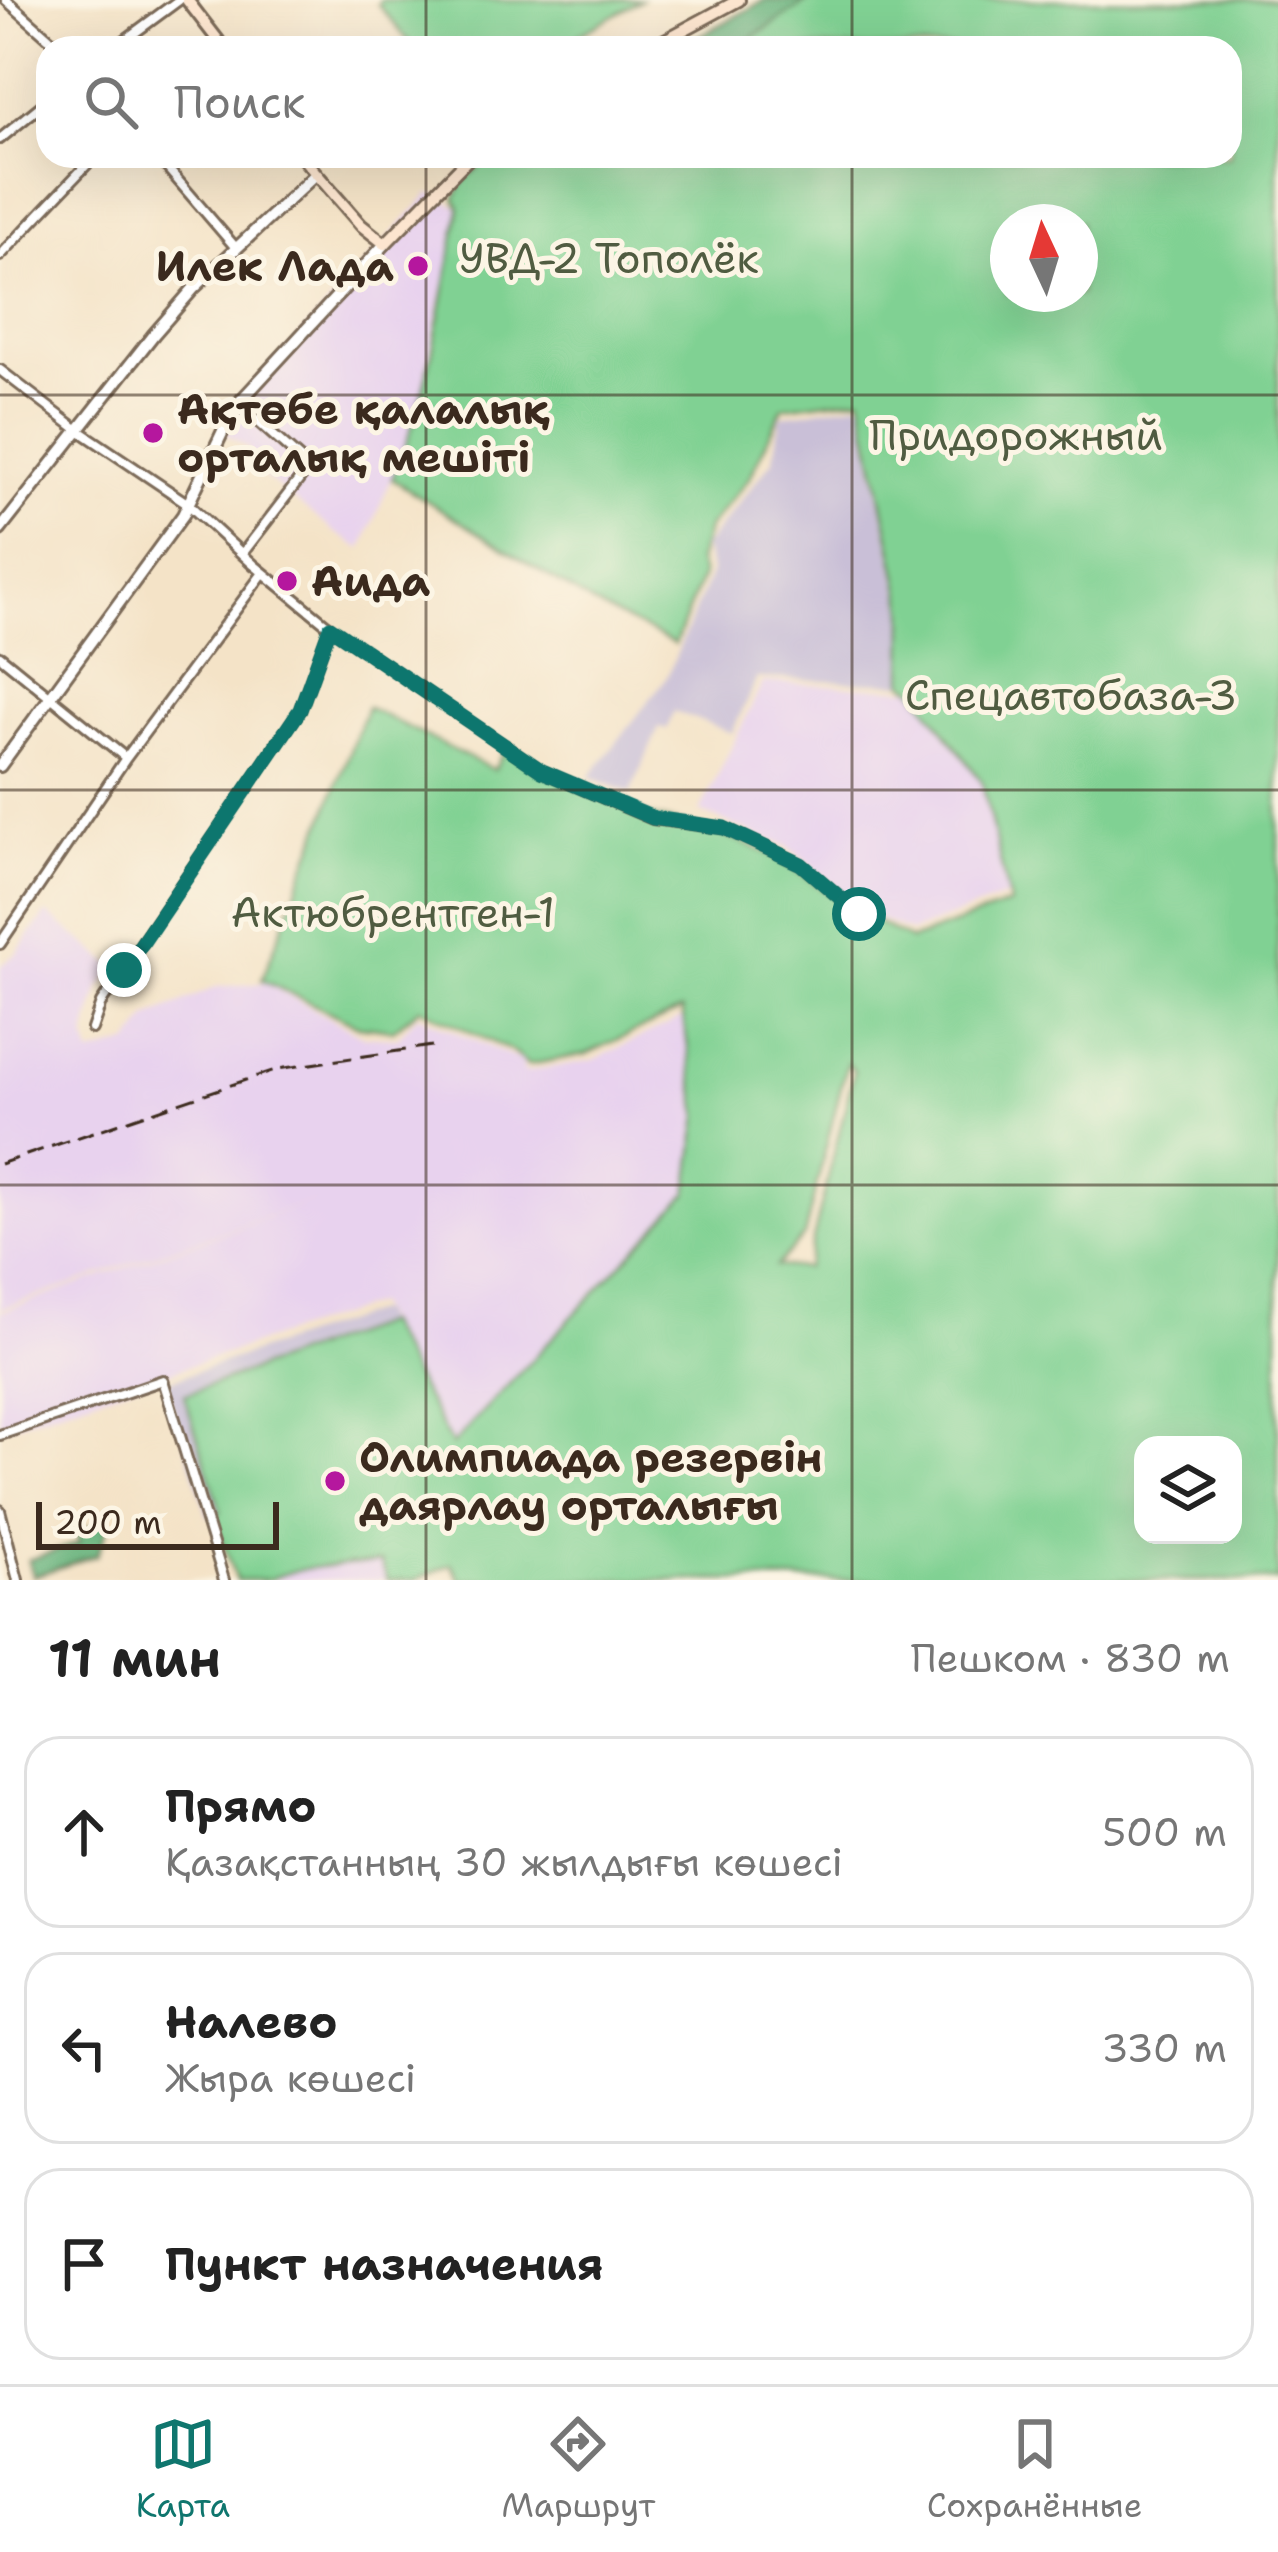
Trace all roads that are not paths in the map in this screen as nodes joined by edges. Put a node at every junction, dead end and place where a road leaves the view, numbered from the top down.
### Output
1 (6, 0) edge
2 (183, 0) edge
3 (739, 0) edge
4 (46, 36) edge
5 (130, 36) edge
6 (214, 36) edge
7 (672, 36) edge
8 (36, 110) edge
9 (0, 139) edge
10 (83, 168) edge
11 (167, 168) edge
12 (310, 168) edge
13 (459, 168) edge
14 (315, 175) junction
15 (385, 244) junction
16 (236, 248) junction
17 (0, 256) edge
18 (0, 370) edge
19 (238, 404) junction
20 (77, 429) junction
21 (188, 502) junction
22 (0, 530) edge
23 (242, 554) junction
24 (263, 573) junction
25 (330, 627) junction
26 (0, 656) edge
27 (54, 696) junction
28 (126, 758) junction
29 (0, 766) edge
30 (859, 914) dead end
31 (0, 944) edge
32 (92, 1029) dead end
33 (0, 1435) edge
34 (0, 1510) edge
35 (18, 1580) edge
36 (224, 1580) edge

1 - 4 street
2 - 5 street
2 - 6 main road
3 - 7 main road
8 - 9 street
10 - 17 street
11 - 16 street
12 - 14 main road
13 - 15 main road
14 - 15 main road
14 - 16 street
15 - 19 street
16 - 20 street
18 - 20 street
19 - 21 street
19 - 23 street
20 - 21 street
20 - 22 street
21 - 23 street
21 - 27 street
23 - 24 street
24 - 25 street
24 - 28 street
25 - 30 street
25 - 32 street
26 - 27 street
27 - 28 street
27 - 29 street
28 - 31 street
33 - 36 street
34 - 35 street

